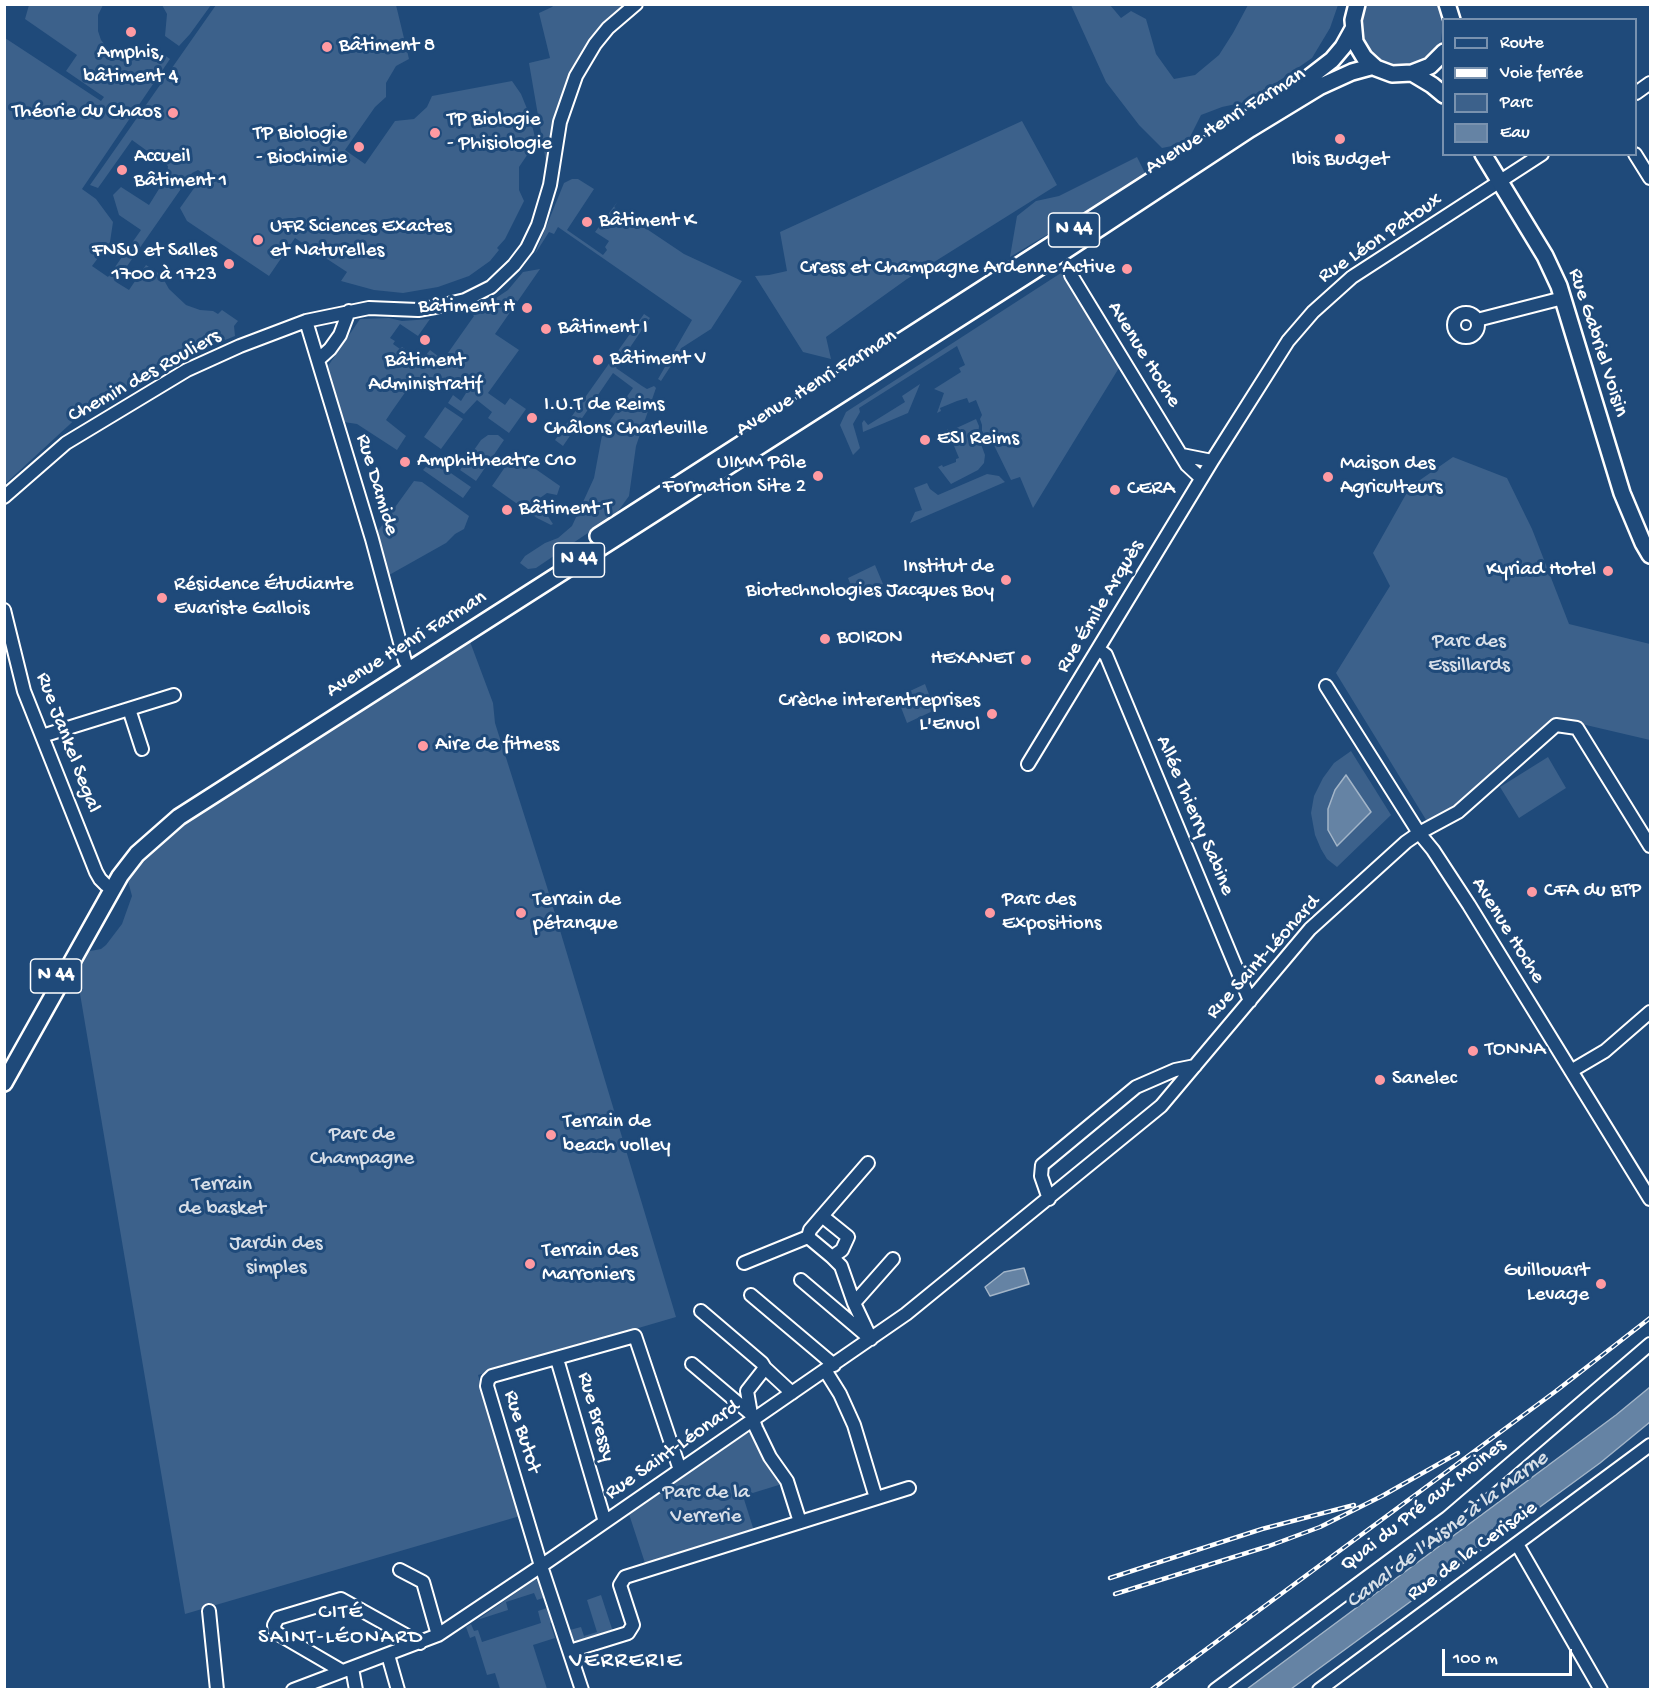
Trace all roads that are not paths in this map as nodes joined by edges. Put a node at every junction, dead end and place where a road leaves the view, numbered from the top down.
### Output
1 (636, 4) edge
2 (1357, 4) edge
3 (1353, 29) junction
4 (1442, 60) edge
5 (1374, 66) junction
6 (1412, 74) junction
7 (1650, 83) edge
8 (1438, 90) edge
9 (1637, 92) edge
10 (1485, 156) edge
11 (1493, 156) edge
12 (1539, 156) edge
13 (1636, 156) edge
14 (1650, 178) edge
15 (1503, 180) junction
16 (1071, 275) dead end
17 (1563, 298) junction
18 (349, 311) junction
19 (1477, 320) dead end
20 (306, 321) junction
21 (318, 360) junction
22 (1182, 455) junction
23 (1206, 470) junction
24 (4, 497) edge
25 (1650, 533) edge
26 (1650, 555) edge
27 (4, 610) edge
28 (1098, 649) junction
29 (405, 661) junction
30 (1326, 686) dead end
31 (174, 695) dead end
32 (129, 709) junction
33 (42, 736) junction
34 (142, 749) dead end
35 (1028, 764) dead end
36 (1419, 833) junction
37 (1650, 846) edge
38 (111, 878) junction
39 (1250, 1001) junction
40 (1650, 1011) edge
41 (1196, 1066) junction
42 (4, 1067) edge
43 (1571, 1071) junction
44 (4, 1083) edge
45 (868, 1163) dead end
46 (1049, 1199) junction
47 (1650, 1199) edge
48 (822, 1216) junction
49 (808, 1237) junction
50 (832, 1257) junction
51 (893, 1259) dead end
52 (744, 1263) dead end
53 (801, 1280) dead end
54 (751, 1295) dead end
55 (854, 1303) junction
56 (701, 1311) dead end
57 (871, 1339) junction
58 (1650, 1344) edge
59 (557, 1359) junction
60 (692, 1365) dead end
61 (765, 1368) junction
62 (829, 1368) junction
63 (792, 1393) junction
64 (752, 1417) junction
65 (1650, 1445) edge
66 (680, 1470) junction
67 (909, 1488) dead end
68 (876, 1498) junction
69 (605, 1522) junction
70 (800, 1522) junction
71 (1518, 1544) junction
72 (541, 1566) junction
73 (400, 1570) dead end
74 (209, 1611) dead end
75 (438, 1635) junction
76 (420, 1643) junction
77 (570, 1651) junction
78 (388, 1654) junction
79 (347, 1670) junction
80 (217, 1689) edge
81 (293, 1689) edge
82 (356, 1689) edge
83 (399, 1689) edge
84 (582, 1689) edge
85 (1215, 1689) edge
86 (1319, 1689) edge
87 (1601, 1689) edge

1 - 18 street, Chemin des Rouliers
2 - 3 main road
3 - 5 main road
3 - 29 main road, Avenue Henri Farman / N 44
4 - 6 main road
5 - 6 main road
5 - 44 main road, Avenue Henri Farman / N 44
6 - 8 main road
7 - 9 street
10 - 15 main road, Rue Gabriel Voisin
11 - 15 main road
12 - 15 street, Rue Léon Patoux
13 - 14 street
15 - 17 main road, Rue Gabriel Voisin
15 - 23 street, Rue Léon Patoux
15 - 25 main road
16 - 22 street, Avenue Hoche
17 - 19 street
17 - 26 main road, Rue Gabriel Voisin
18 - 20 street, Chemin des Rouliers
18 - 21 street
20 - 21 street, Rue Damide
20 - 24 street, Chemin des Rouliers
21 - 29 street, Rue Damide
22 - 23 street
22 - 23 street, Avenue Hoche
23 - 28 street, Rue Émile Arquès
27 - 33 street, Rue Jankel Segal
28 - 35 street, Rue Émile Arquès
28 - 39 street, Allée Thierry Sabine
29 - 38 main road, Avenue Henri Farman / N 44
30 - 36 street, Avenue Hoche
31 - 32 street
32 - 33 street
32 - 34 street
33 - 38 street, Rue Jankel Segal
36 - 37 street, Rue Saint-Léonard
36 - 39 street, Rue Saint-Léonard
36 - 43 street, Avenue Hoche
38 - 42 main road, N 44
39 - 41 street, Rue Saint-Léonard
40 - 43 street
41 - 46 street, Rue Saint-Léonard
41 - 46 street
43 - 47 street, Avenue Hoche
45 - 48 street
46 - 57 street, Rue Saint-Léonard
48 - 49 street
48 - 50 street
49 - 50 street
49 - 52 street
50 - 55 street
51 - 55 street
53 - 57 street
54 - 62 street
55 - 57 street
56 - 61 street
57 - 62 street, Rue Saint-Léonard
58 - 85 street, Quai du Pré aux Moines
59 - 66 street, Rue Butot
59 - 69 street, Rue Bressy
59 - 72 street, Rue Butot
60 - 64 street
61 - 63 street
61 - 64 street
62 - 63 street, Rue Saint-Léonard
62 - 68 street
63 - 64 street, Rue Saint-Léonard
64 - 66 street, Rue Saint-Léonard
64 - 70 street
65 - 71 street, Rue de la Cerisaie
66 - 69 street, Rue Saint-Léonard
67 - 68 street
68 - 70 street
69 - 72 street, Rue Saint-Léonard
70 - 77 street
71 - 86 street, Rue de la Cerisaie
71 - 87 street
72 - 75 street, Rue Saint-Léonard
72 - 77 street, Rue Butot
73 - 75 street
74 - 80 street
75 - 76 street, Rue Saint-Léonard
76 - 78 street, Rue Saint-Léonard
76 - 79 street
77 - 84 street, Rue Butot
78 - 79 street, Rue Saint-Léonard
78 - 83 street
79 - 81 street, Rue Saint-Léonard
79 - 82 street

